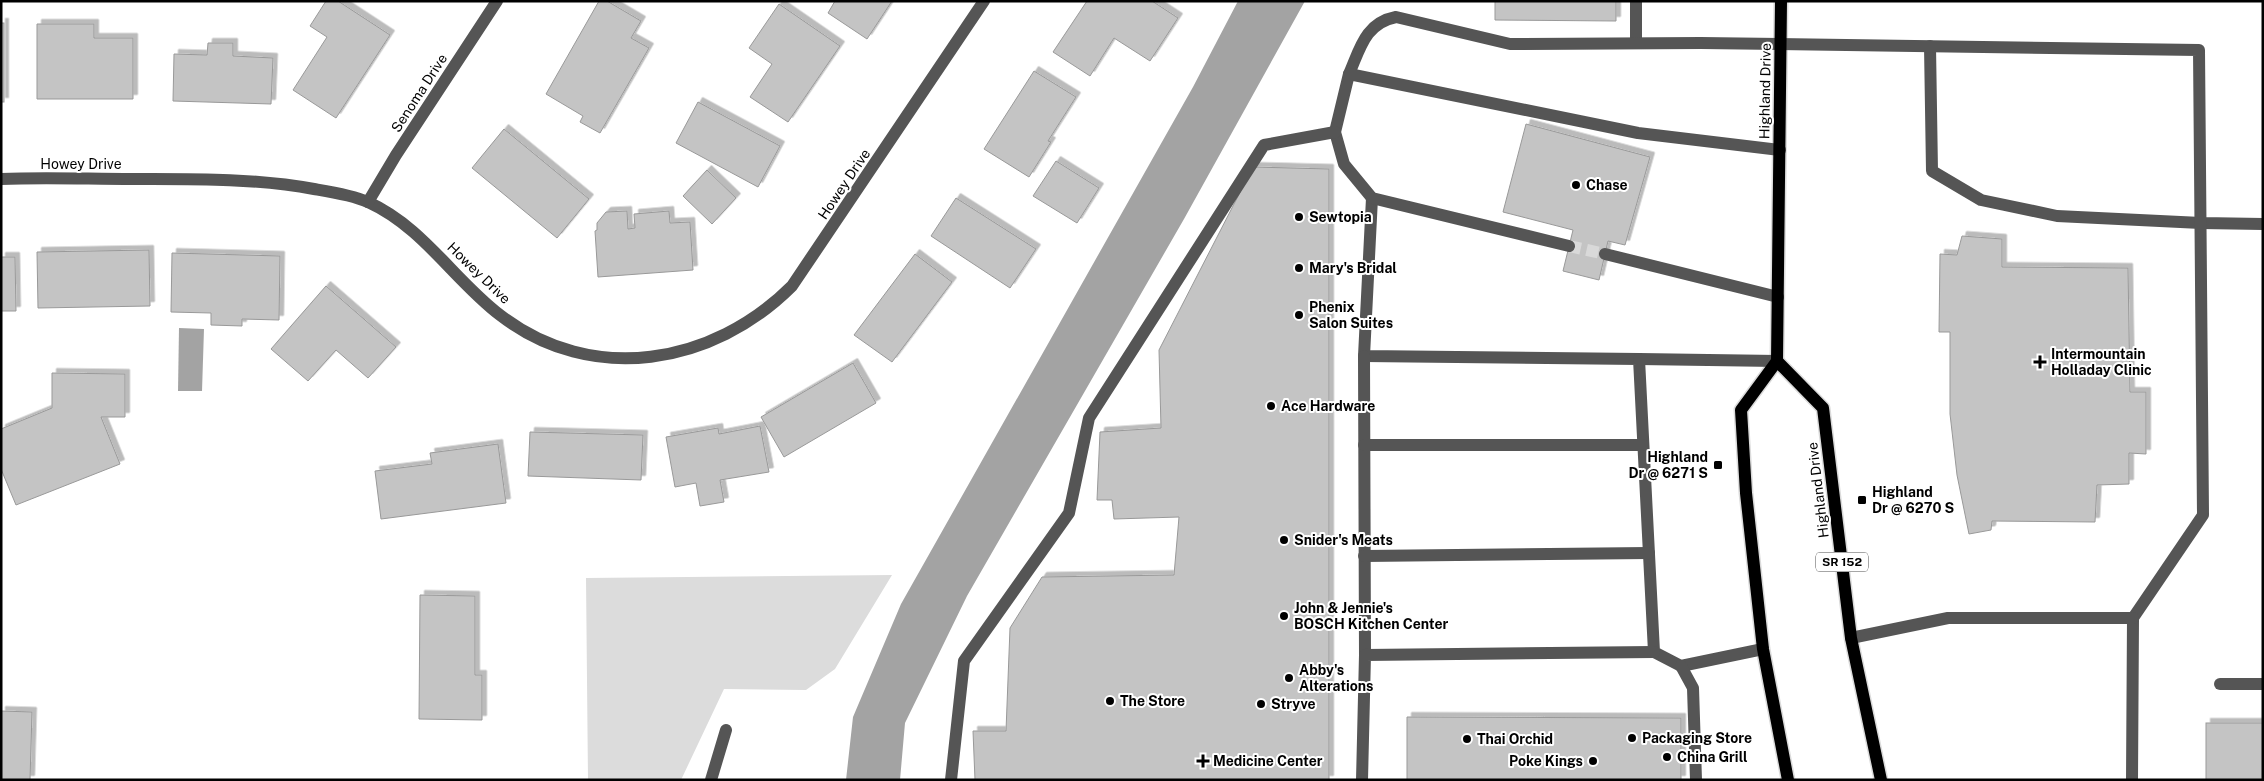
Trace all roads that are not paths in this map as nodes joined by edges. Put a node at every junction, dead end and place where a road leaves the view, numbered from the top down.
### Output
1 (496, 1) edge
2 (984, 1) edge
3 (1636, 1) edge
4 (1781, 1) edge
5 (1636, 43) junction
6 (1781, 44) junction
7 (1930, 46) junction
8 (1349, 74) junction
9 (1335, 132) junction
10 (1780, 150) junction
11 (1, 179) edge
12 (1372, 198) junction
13 (368, 202) junction
14 (2201, 223) junction
15 (2263, 224) edge
16 (1569, 246) tunnel mouth
17 (1605, 254) tunnel mouth
18 (1778, 297) junction
19 (1364, 356) junction
20 (1639, 359) junction
21 (1777, 361) junction
22 (1364, 445) junction
23 (1643, 445) junction
24 (1649, 552) junction
25 (1364, 556) junction
26 (2134, 618) junction
27 (1851, 638) junction
28 (1763, 650) junction
29 (1654, 652) junction
30 (1365, 655) junction
31 (1681, 666) junction
32 (2220, 684) dead end
33 (2263, 684) edge
34 (726, 730) dead end
35 (711, 780) edge
36 (951, 780) edge
37 (1362, 780) edge
38 (1696, 780) edge
39 (1788, 780) edge
40 (1881, 780) edge
41 (2132, 780) edge

1 - 13 street, Senoma Drive
2 - 13 street, Howey Drive
3 - 5 street
4 - 6 main road, Highland Drive
5 - 6 street
5 - 8 street
6 - 7 street
6 - 10 main road, Highland Drive
7 - 14 street
7 - 14 street
8 - 9 street
8 - 10 street
9 - 12 street
9 - 36 street
10 - 18 main road, Highland Drive
11 - 13 street, Howey Drive
12 - 16 street
12 - 19 street
14 - 15 street
14 - 26 street
17 - 18 street
18 - 21 main road, Highland Drive
19 - 20 street
19 - 22 street
20 - 21 street
20 - 23 street
21 - 27 main road, Highland Drive / SR 152
21 - 28 main road
22 - 23 street
22 - 25 street
23 - 24 street
24 - 25 street
24 - 29 street
25 - 30 street
26 - 27 street
26 - 41 street
27 - 40 main road, Highland Drive / SR 152
28 - 31 street
28 - 39 main road
29 - 30 street
29 - 31 street
30 - 37 street
31 - 38 street
32 - 33 street
34 - 35 street

